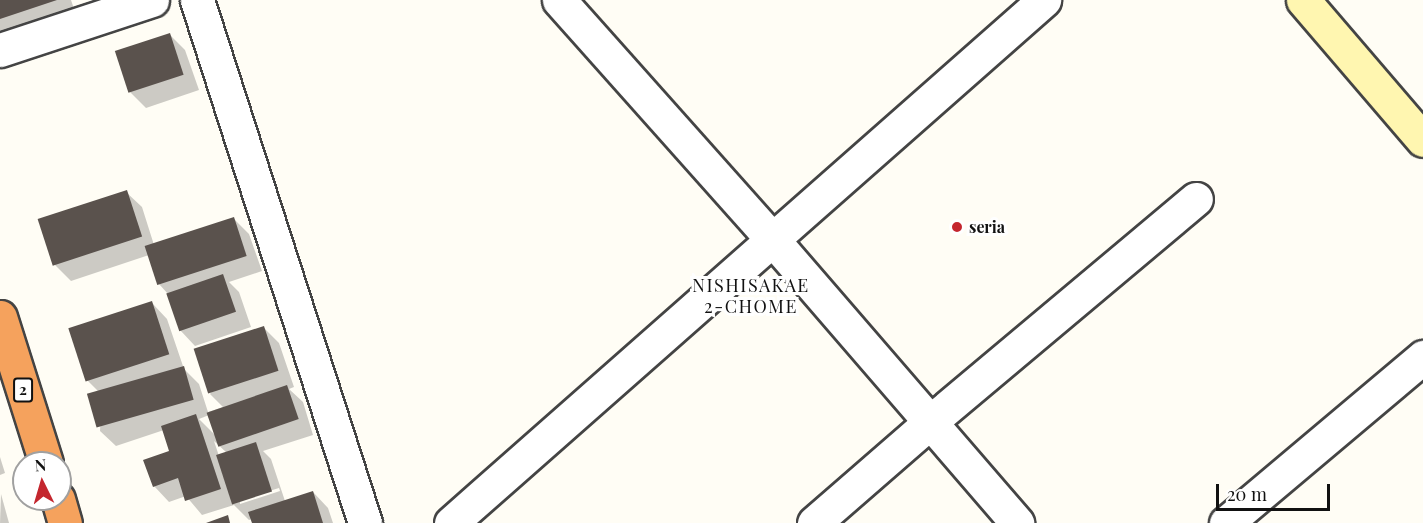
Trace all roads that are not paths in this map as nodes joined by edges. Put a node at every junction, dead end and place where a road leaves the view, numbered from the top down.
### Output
1 (152, 0) edge
2 (197, 0) edge
3 (559, 0) edge
4 (1044, 0) edge
5 (1303, 0) edge
6 (0, 50) edge
7 (1423, 141) edge
8 (1196, 199) dead end
9 (773, 240) junction
10 (0, 318) edge
11 (1423, 357) edge
12 (930, 422) junction
13 (42, 451) edge
14 (365, 523) edge
15 (451, 523) edge
16 (814, 523) edge
17 (1017, 523) edge
18 (1227, 523) edge

1 - 6 street
2 - 14 street
3 - 9 street
4 - 9 street
5 - 7 street
8 - 12 street
9 - 12 street
9 - 15 street
10 - 13 highway, 2
11 - 18 street
12 - 16 street
12 - 17 street

